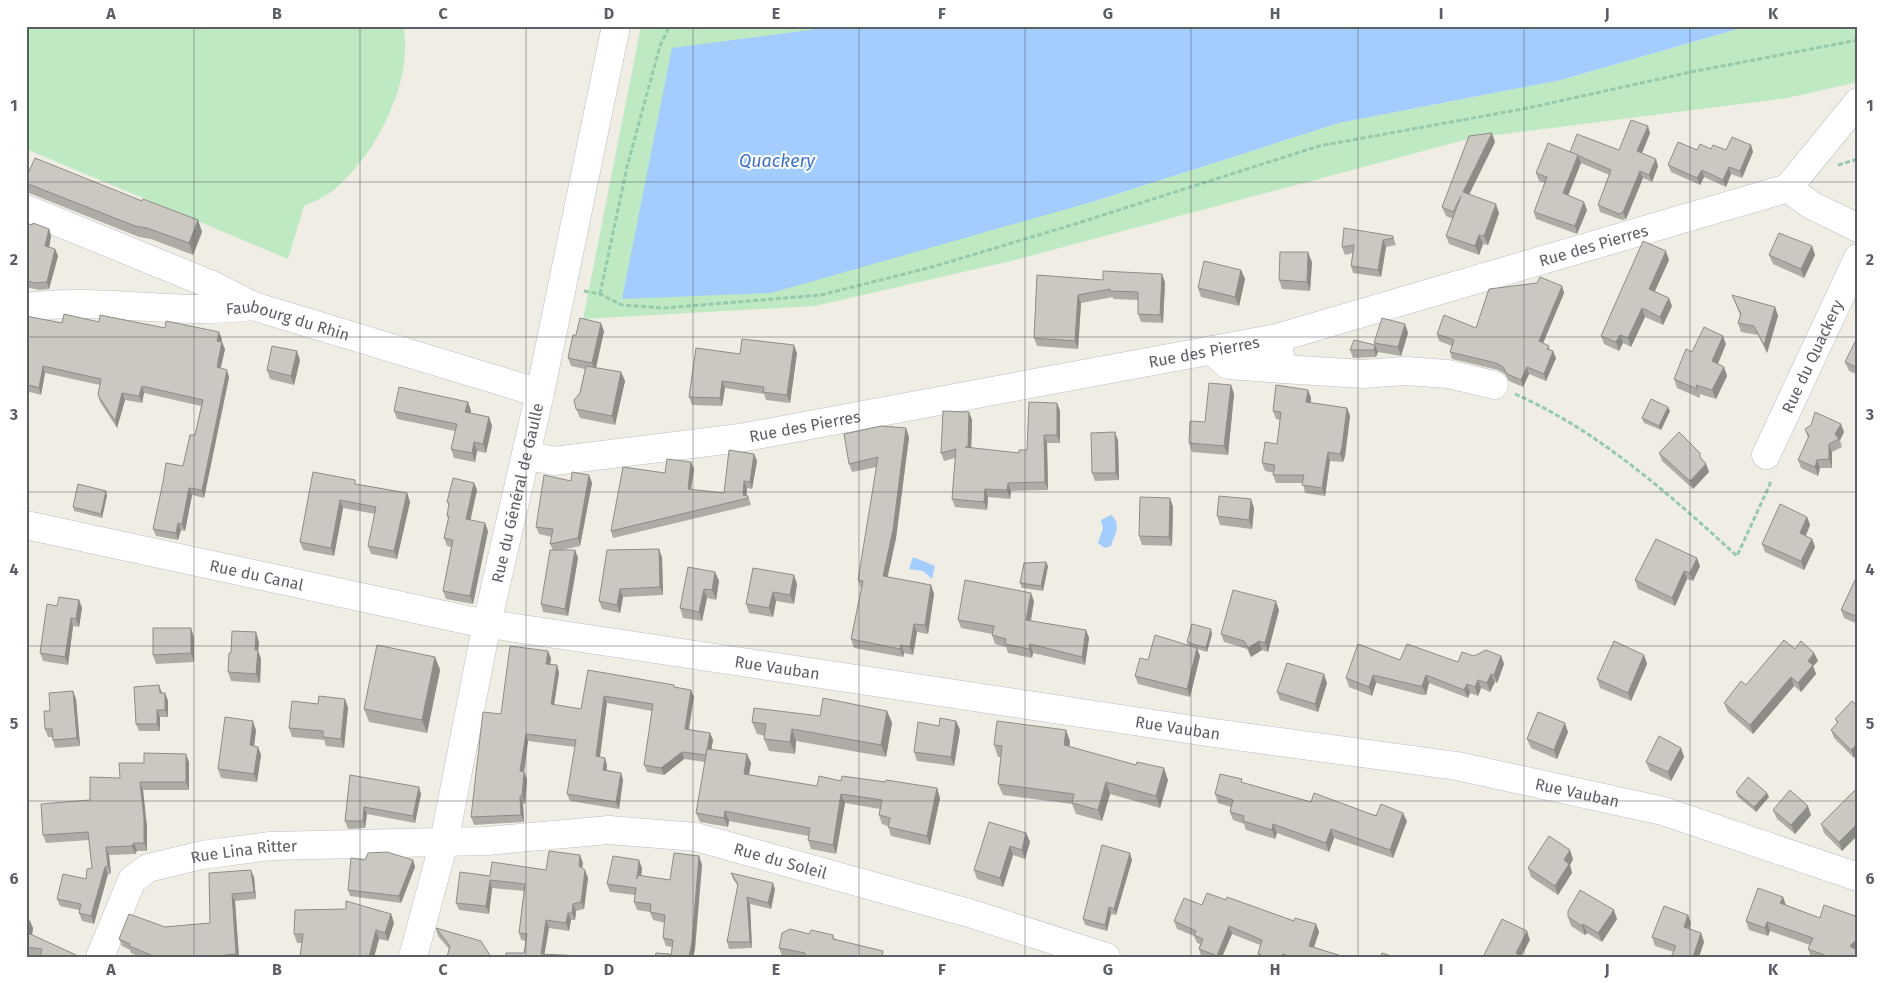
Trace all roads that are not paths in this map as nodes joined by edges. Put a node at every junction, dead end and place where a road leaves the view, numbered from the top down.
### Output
1 (616, 26) edge
2 (1858, 102) edge
3 (1788, 188) junction
4 (26, 209) edge
5 (1858, 228) edge
6 (1858, 258) edge
7 (253, 306) junction
8 (26, 307) edge
9 (1277, 338) junction
10 (1211, 350) junction
11 (1283, 369) junction
12 (1494, 385) road end
13 (540, 393) junction
14 (526, 455) junction
15 (1766, 455) road end
16 (26, 525) edge
17 (487, 623) junction
18 (444, 842) junction
19 (1858, 877) edge
20 (100, 957) edge
21 (413, 957) edge
22 (1106, 957) edge

1 - 13 street, Rue du Général de Gaulle
2 - 3 street
3 - 5 street
3 - 9 street, Rue des Pierres
4 - 7 street
6 - 15 street, Rue du Quackery
7 - 8 street, Faubourg du Rhin
7 - 13 street, Faubourg du Rhin
9 - 10 street, Rue des Pierres
9 - 11 street
10 - 11 street
10 - 14 street, Rue des Pierres
11 - 12 street
13 - 14 street, Rue du Général de Gaulle
14 - 17 street, Rue du Général de Gaulle
16 - 17 street, Rue du Canal
17 - 18 street, Rue du Général de Gaulle
17 - 19 street, Rue Vauban
18 - 20 street, Rue Lina Ritter
18 - 21 street, Rue du Général de Gaulle
18 - 22 street, Rue du Soleil

